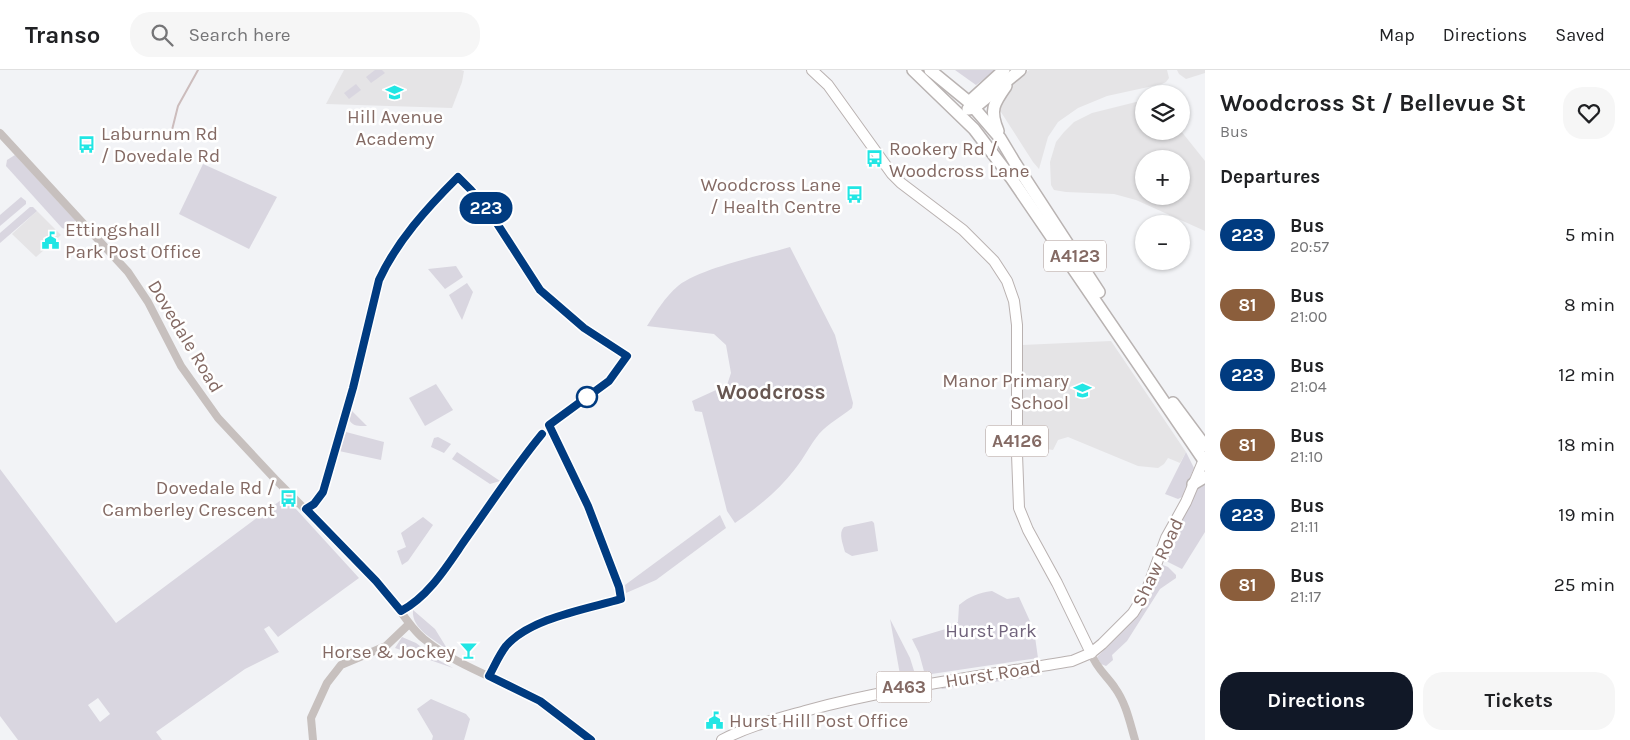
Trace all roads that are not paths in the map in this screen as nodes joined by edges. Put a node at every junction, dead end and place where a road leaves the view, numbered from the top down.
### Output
1 (812, 70) edge
2 (913, 70) edge
3 (930, 70) edge
4 (1012, 72) edge
5 (970, 106) junction
6 (954, 110) junction
7 (0, 133) edge
8 (1000, 138) junction
9 (1012, 179) junction
10 (1204, 444) edge
11 (1204, 460) edge
12 (1205, 477) edge
13 (1193, 484) junction
14 (408, 625) junction
15 (1091, 653) junction
16 (313, 740) edge
17 (591, 740) edge
18 (722, 740) edge
19 (1135, 740) edge

1 - 15 main road, A4126
2 - 6 highway, A4123
3 - 5 highway, A4123
4 - 5 highway
4 - 8 highway
5 - 6 highway
5 - 8 highway, A4123
5 - 9 highway, A4123
6 - 9 highway, A4123
7 - 14 street, Dovedale Road
8 - 10 highway, A4123
9 - 11 highway, A4123
11 - 13 main road, Shaw Road / A463
12 - 13 highway
13 - 15 main road, Shaw Road / A463
14 - 16 street
14 - 17 street
15 - 18 main road, Hurst Road / A463
15 - 19 street

